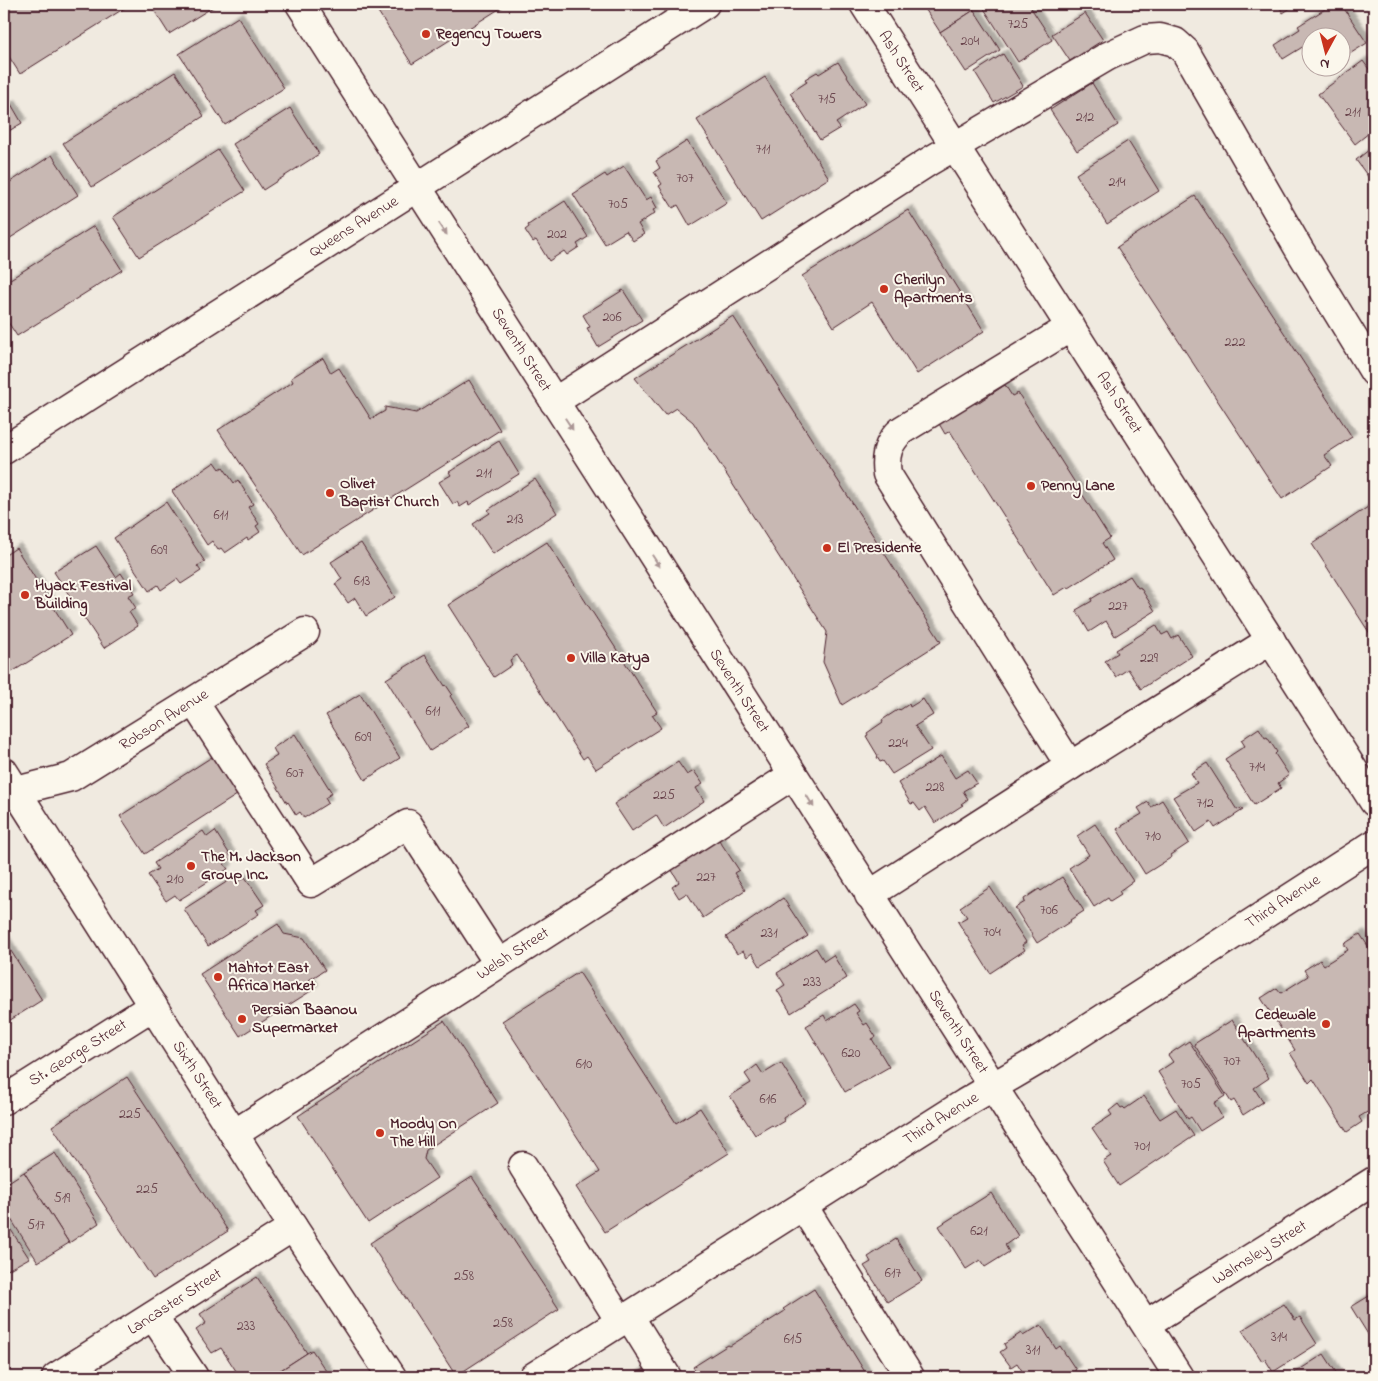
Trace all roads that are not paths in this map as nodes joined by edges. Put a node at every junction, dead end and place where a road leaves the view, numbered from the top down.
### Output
1 (300, 4) edge
2 (705, 4) edge
3 (864, 4) edge
4 (955, 146) junction
5 (417, 188) junction
6 (1071, 327) junction
7 (1374, 372) edge
8 (554, 402) junction
9 (4, 450) edge
10 (305, 632) dead end
11 (1271, 640) junction
12 (194, 702) junction
13 (1070, 766) junction
14 (793, 775) junction
15 (8, 787) edge
16 (1374, 802) edge
17 (1374, 844) edge
18 (869, 895) junction
19 (498, 964) junction
20 (153, 1006) junction
21 (993, 1087) junction
22 (4, 1100) edge
23 (234, 1134) junction
24 (523, 1166) dead end
25 (1374, 1181) edge
26 (803, 1206) junction
27 (293, 1227) junction
28 (153, 1316) junction
29 (625, 1319) junction
30 (1146, 1324) junction
31 (56, 1377) edge
32 (194, 1377) edge
33 (392, 1377) edge
34 (533, 1377) edge
35 (667, 1377) edge
36 (910, 1377) edge
37 (1179, 1377) edge

1 - 5 street, Seventh Street
2 - 5 street, Queens Avenue
3 - 4 street, Ash Street
4 - 6 street, Ash Street
4 - 7 street
4 - 8 street
5 -> 8 street, Seventh Street
5 - 9 street, Queens Avenue
6 - 11 street, Ash Street
6 - 13 street
8 -> 14 street, Seventh Street
10 - 12 street, Robson Avenue
11 - 13 street
11 - 16 street, Ash Street
12 - 15 street, Robson Avenue
12 - 19 street
13 - 18 street
14 -> 18 street, Seventh Street
14 - 19 street, Welsh Street
15 - 20 street, Sixth Street
17 - 21 street, Third Avenue
18 - 21 street, Seventh Street
19 - 23 street, Welsh Street
20 - 22 street, St. George Street
20 - 23 street, Sixth Street
21 - 26 street, Third Avenue
21 - 30 street, Seventh Street
23 - 27 street, Sixth Street
24 - 29 street
25 - 30 street, Walmsley Street
26 - 29 street, Third Avenue
26 - 36 street
27 - 28 street, Lancaster Street
27 - 33 street, Sixth Street
28 - 31 street, Lancaster Street
28 - 32 street
29 - 34 street, Third Avenue
29 - 35 street
30 - 37 street, Seventh Street

